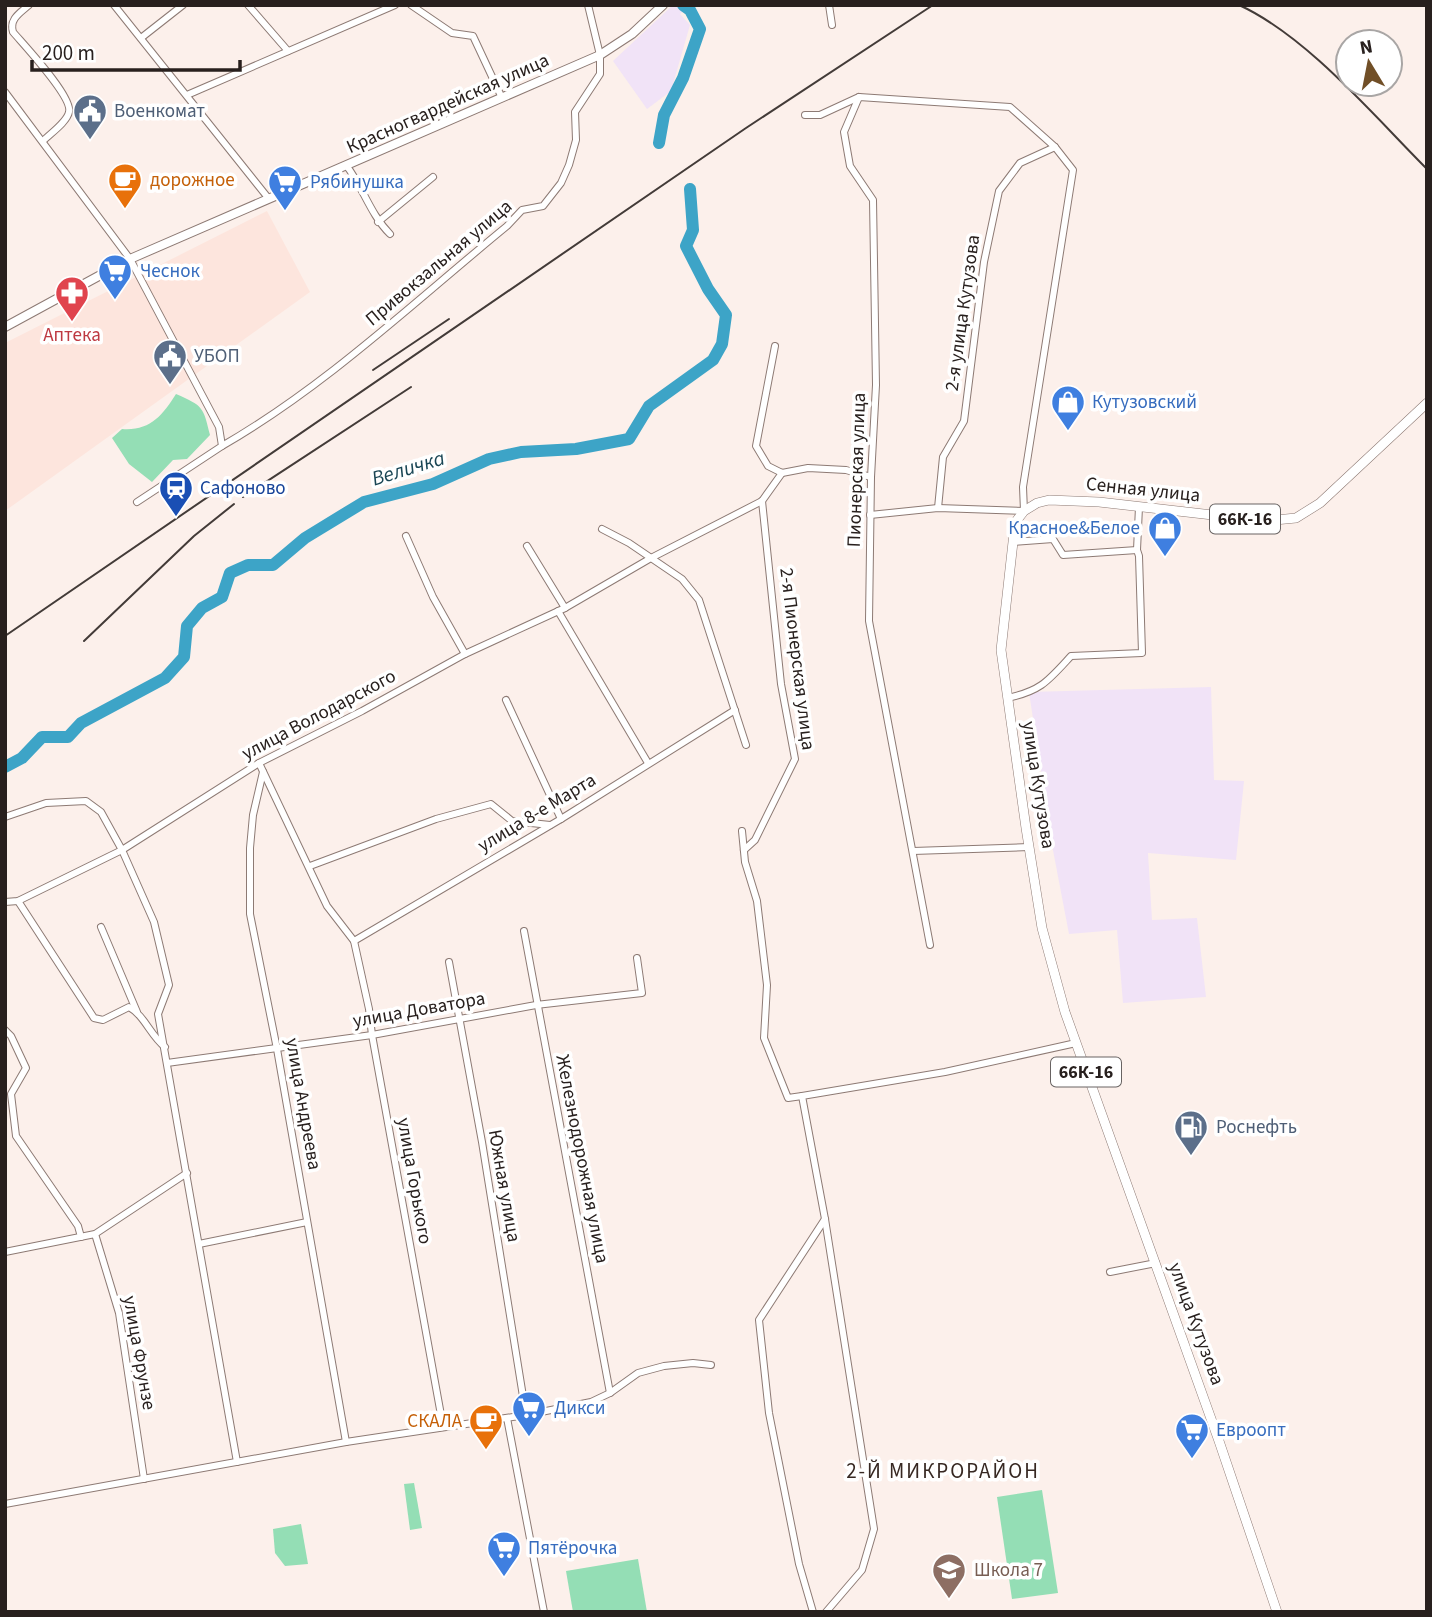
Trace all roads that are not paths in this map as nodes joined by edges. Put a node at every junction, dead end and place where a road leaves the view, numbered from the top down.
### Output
1 (29, 5) edge
2 (114, 5) edge
3 (183, 5) edge
4 (248, 5) edge
5 (395, 5) edge
6 (411, 5) edge
7 (588, 5) edge
8 (829, 5) edge
9 (661, 8) edge
10 (832, 25) dead end
11 (141, 38) junction
12 (288, 51) junction
13 (600, 55) junction
14 (5, 92) edge
15 (187, 94) junction
16 (859, 97) junction
17 (502, 98) junction
18 (804, 115) dead end
19 (44, 140) junction
20 (1055, 147) junction
21 (346, 165) junction
22 (433, 177) dead end
23 (269, 199) junction
24 (378, 222) junction
25 (390, 234) dead end
26 (130, 258) junction
27 (5, 327) edge
28 (775, 346) dead end
29 (1427, 404) edge
30 (222, 446) junction
31 (782, 473) junction
32 (871, 477) junction
33 (762, 501) junction
34 (137, 502) dead end
35 (1139, 507) junction
36 (939, 508) junction
37 (1024, 511) junction
38 (870, 515) junction
39 (601, 529) dead end
40 (406, 536) dead end
41 (1013, 542) junction
42 (527, 546) dead end
43 (1137, 550) junction
44 (651, 558) junction
45 (561, 610) junction
46 (465, 654) junction
47 (1007, 698) junction
48 (506, 700) dead end
49 (735, 710) junction
50 (746, 745) dead end
51 (259, 763) junction
52 (648, 763) junction
53 (264, 772) junction
54 (5, 817) edge
55 (561, 819) junction
56 (550, 825) junction
57 (742, 831) dead end
58 (1029, 847) junction
59 (122, 850) junction
60 (744, 850) junction
61 (913, 851) junction
62 (310, 866) junction
63 (18, 901) junction
64 (5, 902) edge
65 (101, 928) dead end
66 (524, 930) dead end
67 (354, 941) junction
68 (930, 945) dead end
69 (637, 958) dead end
70 (449, 962) dead end
71 (536, 1004) junction
72 (138, 1012) junction
73 (458, 1020) junction
74 (5, 1030) edge
75 (372, 1035) junction
76 (1076, 1043) junction
77 (164, 1047) junction
78 (277, 1049) junction
79 (167, 1063) junction
80 (8, 1093) edge
81 (802, 1096) junction
82 (187, 1173) junction
83 (825, 1219) junction
84 (307, 1222) junction
85 (95, 1234) junction
86 (81, 1237) junction
87 (199, 1244) junction
88 (5, 1252) edge
89 (1156, 1263) junction
90 (1110, 1272) dead end
91 (711, 1365) dead end
92 (610, 1393) junction
93 (526, 1415) junction
94 (507, 1418) junction
95 (443, 1426) junction
96 (346, 1442) junction
97 (237, 1462) junction
98 (144, 1479) junction
99 (5, 1504) edge
100 (544, 1612) edge
101 (813, 1612) edge
102 (826, 1612) edge
103 (1277, 1612) edge

1 - 19 street
2 - 11 street
3 - 11 street
4 - 12 street
5 - 12 street
6 - 17 street
7 - 13 street
8 - 10 street
9 - 13 street, Красногвардейская улица
11 - 15 street
12 - 15 street
13 - 17 street, Красногвардейская улица
13 - 30 street, Привокзальная улица
14 - 19 street
15 - 23 street
16 - 18 street
16 - 20 street, улица Кутузова
16 - 32 street, Пионерская улица
17 - 21 street, Красногвардейская улица
19 - 26 street
20 - 36 street, 2-я улица Кутузова
20 - 37 street, улица Кутузова
21 - 23 street, Красногвардейская улица
21 - 24 street
22 - 24 street
23 - 26 street, Красногвардейская улица
24 - 25 street
26 - 27 street, Красногвардейская улица
26 - 30 street
28 - 31 street
29 - 35 main road, Сенная улица / 66К-16
30 - 34 street, Привокзальная улица
31 - 32 street
31 - 33 street, улица Володарского
32 - 38 street, Пионерская улица
33 - 44 street, улица Володарского
33 - 60 street, 2-я Пионерская улица
35 - 37 main road, Сенная улица / 66К-16
35 - 43 street
36 - 37 street
36 - 38 street
37 - 41 main road, улица Кутузова / 66К-16
38 - 61 street, Пионерская улица
39 - 44 street
40 - 46 street
41 - 43 street
41 - 47 main road, улица Кутузова / 66К-16
42 - 45 street
43 - 47 street
44 - 45 street, улица Володарского
44 - 49 street
45 - 46 street, улица Володарского
45 - 52 street
46 - 51 street, улица Володарского
47 - 58 main road, улица Кутузова / 66К-16
48 - 55 street
49 - 50 street
49 - 52 street, улица 8-е Марта
51 - 53 street
51 - 59 street, улица Володарского
52 - 55 street, улица 8-е Марта
53 - 62 street
53 - 78 street, улица Андреева
54 - 59 street
55 - 56 street, улица 8-е Марта
56 - 62 street
56 - 67 street, улица 8-е Марта
57 - 60 street
58 - 61 street
58 - 76 main road, улица Кутузова / 66К-16
59 - 63 street, улица Володарского
59 - 77 street
60 - 81 street
61 - 68 street, Пионерская улица
62 - 67 street
63 - 64 street, улица Володарского
63 - 72 street
65 - 72 street
66 - 71 street, Железнодорожная улица
67 - 75 street, улица Горького
69 - 71 street, улица Доватора
70 - 73 street, Южная улица
71 - 73 street, улица Доватора
71 - 92 street, Железнодорожная улица
72 - 77 street
73 - 75 street, улица Доватора
73 - 93 street, Южная улица
74 - 80 street
75 - 78 street, улица Доватора
75 - 95 street, улица Горького
76 - 81 street
76 - 89 main road, улица Кутузова / 66К-16
77 - 79 street
78 - 79 street, улица Доватора
78 - 84 street, улица Андреева
79 - 82 street
80 - 86 street
81 - 83 street
82 - 85 street
82 - 87 street
83 - 101 street
83 - 102 street
84 - 87 street
84 - 96 street, улица Андреева
85 - 86 street
85 - 98 street, улица Фрунзе
86 - 88 street
87 - 97 street
89 - 90 street
89 - 103 main road, улица Кутузова / 66К-16
91 - 92 street
92 - 93 street
93 - 94 street
94 - 95 street
94 - 100 street
95 - 96 street
96 - 97 street
97 - 98 street
98 - 99 street

